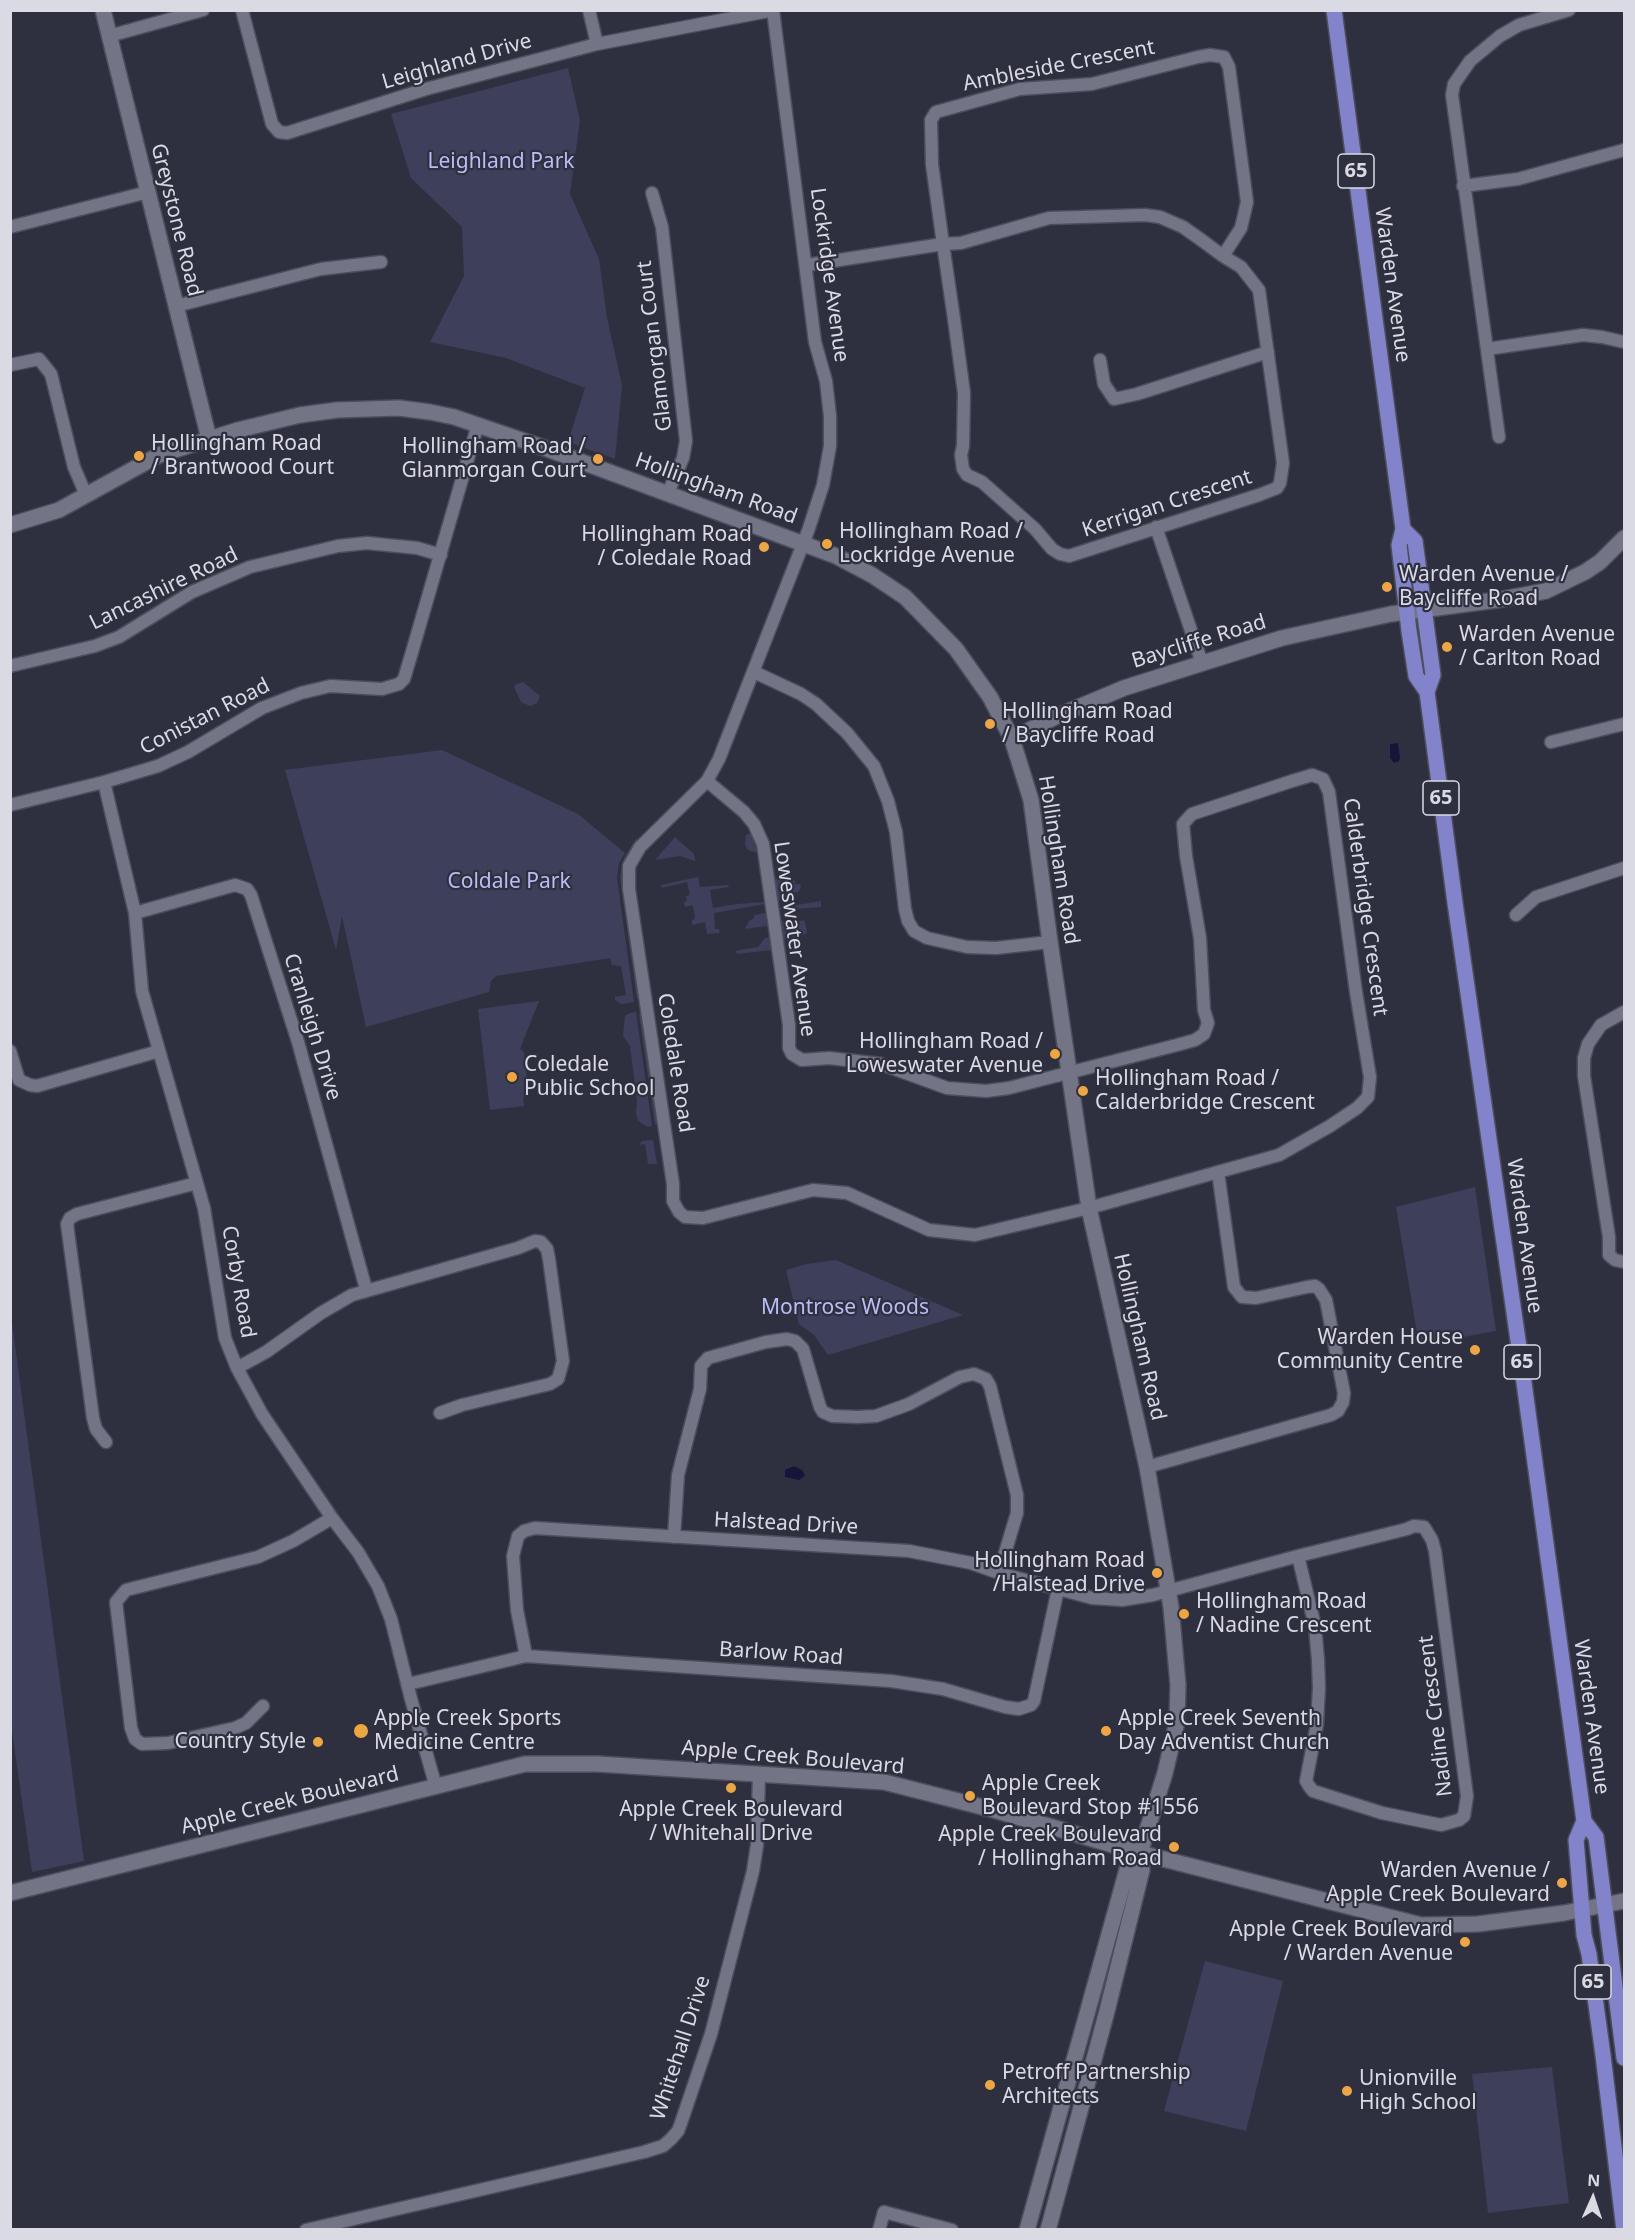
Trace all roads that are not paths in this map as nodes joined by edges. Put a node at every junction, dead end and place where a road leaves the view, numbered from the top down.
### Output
1 (103, 10) edge
2 (203, 10) edge
3 (242, 10) edge
4 (590, 10) edge
5 (1334, 10) edge
6 (1569, 10) edge
7 (774, 11) edge
8 (109, 36) junction
9 (597, 44) junction
10 (1624, 150) edge
11 (1463, 186) junction
12 (148, 192) junction
13 (652, 193) dead end
14 (10, 227) edge
15 (943, 244) junction
16 (1223, 255) junction
17 (381, 262) dead end
18 (807, 265) junction
19 (176, 306) junction
20 (1624, 342) edge
21 (1487, 350) junction
22 (1268, 352) junction
23 (1100, 360) dead end
24 (10, 365) edge
25 (478, 424) junction
26 (1499, 437) dead end
27 (209, 439) junction
28 (668, 493) junction
29 (86, 495) junction
30 (10, 525) edge
31 (1156, 527) junction
32 (1403, 529) junction
33 (1624, 538) edge
34 (803, 543) junction
35 (441, 555) junction
36 (1425, 611) junction
37 (1407, 613) junction
38 (1202, 663) junction
39 (10, 666) edge
40 (754, 672) junction
41 (1427, 692) junction
42 (1624, 724) edge
43 (1012, 739) junction
44 (1551, 742) dead end
45 (707, 781) junction
46 (104, 782) junction
47 (10, 805) edge
48 (1624, 868) edge
49 (135, 913) junction
50 (1516, 915) dead end
51 (1050, 942) junction
52 (1624, 1012) edge
53 (159, 1050) junction
54 (10, 1051) edge
55 (1069, 1072) junction
56 (1218, 1172) junction
57 (196, 1184) junction
58 (1089, 1208) junction
59 (1624, 1262) edge
60 (366, 1289) junction
61 (237, 1368) junction
62 (440, 1413) dead end
63 (106, 1442) dead end
64 (1147, 1467) junction
65 (332, 1518) junction
66 (674, 1537) junction
67 (1298, 1556) junction
68 (999, 1573) junction
69 (1058, 1589) junction
70 (1168, 1591) junction
71 (526, 1656) junction
72 (408, 1684) junction
73 (263, 1706) dead end
74 (759, 1775) junction
75 (436, 1787) junction
76 (1584, 1821) junction
77 (1140, 1853) junction
78 (10, 1893) edge
79 (1624, 1901) edge
80 (1605, 1905) junction
81 (1583, 1909) junction
82 (1624, 2058) edge
83 (306, 2229) edge
84 (879, 2229) edge
85 (948, 2229) edge
86 (1027, 2229) edge
87 (1048, 2229) edge
88 (1624, 2229) edge

1 - 8 street, Greystone Road
2 - 8 street
3 - 9 street, Leighland Drive
4 - 9 street
5 - 32 main road, Warden Avenue / 65
6 - 11 street
7 - 9 street, Leighland Drive
7 - 18 street, Lockridge Avenue
8 - 12 street, Greystone Road
10 - 11 street
11 - 21 street
12 - 14 street
12 - 19 street, Greystone Road
13 - 28 street, Glamorgan Court
15 - 16 street, Kerrigan Crescent
15 - 16 street, Ambleside Crescent
15 - 18 street, Kerrigan Crescent
15 - 31 street, Kerrigan Crescent
16 - 22 street, Kerrigan Crescent
17 - 19 street
18 - 34 street, Lockridge Avenue
19 - 27 street, Greystone Road
20 - 21 street
21 - 26 street
22 - 23 street
22 - 31 street, Kerrigan Crescent
24 - 29 street
25 - 27 street, Hollingham Road
25 - 28 street, Hollingham Road
25 - 35 street, Conistan Road
27 - 29 street, Hollingham Road
28 - 34 street, Hollingham Road
29 - 30 street, Hollingham Road
31 - 38 street
32 - 36 main road, Warden Avenue / 65
32 - 37 main road, Warden Avenue / 65
33 - 36 street, Baycliffe Road
34 - 40 street, Coledale Road
34 - 43 street, Hollingham Road
35 - 39 street, Lancashire Road
35 - 46 street, Conistan Road
36 - 37 street, Baycliffe Road
36 - 41 main road, Warden Avenue / 65
37 - 38 street, Baycliffe Road
37 - 41 main road, Warden Avenue / 65
38 - 43 street, Baycliffe Road
40 - 45 street, Coledale Road
40 - 51 street
41 - 76 main road, Warden Avenue / 65
42 - 44 street
43 - 51 street, Hollingham Road
45 - 55 street, Loweswater Avenue
45 - 58 street, Coledale Road
46 - 47 street, Conistan Road
46 - 49 street, Corby Road
48 - 50 street
49 - 53 street, Corby Road
49 - 60 street, Cranleigh Drive
51 - 55 street, Hollingham Road
52 - 59 street
53 - 54 street
53 - 57 street, Corby Road
55 - 56 street, Calderbridge Crescent
55 - 58 street, Hollingham Road
56 - 58 street, Calderbridge Crescent
56 - 64 street
57 - 61 street, Corby Road
57 - 63 street
58 - 64 street, Hollingham Road
60 - 61 street
60 - 62 street
61 - 65 street, Corby Road
64 - 70 street, Hollingham Road
65 - 72 street, Corby Road
65 - 73 street
66 - 68 street, Halstead Drive
66 - 68 street
66 - 71 street, Halstead Drive
67 - 67 street, Nadine Crescent
67 - 70 street, Nadine Crescent
68 - 69 street, Halstead Drive
69 - 70 street, Halstead Drive
69 - 71 street, Barlow Road
70 - 77 street, Hollingham Road
71 - 72 street, Barlow Road
72 - 75 street, Corby Road
74 - 75 street, Apple Creek Boulevard
74 - 77 street, Apple Creek Boulevard
74 - 83 street, Whitehall Drive
75 - 78 street, Apple Creek Boulevard
76 - 80 main road, Warden Avenue / 65
76 - 81 main road, Warden Avenue / 65
77 - 81 street, Apple Creek Boulevard
77 - 86 street
77 - 87 street
79 - 80 street, Apple Creek Boulevard
80 - 81 street, Apple Creek Boulevard
80 - 82 main road, Warden Avenue / 65
81 - 88 main road, Warden Avenue / 65
84 - 85 street

